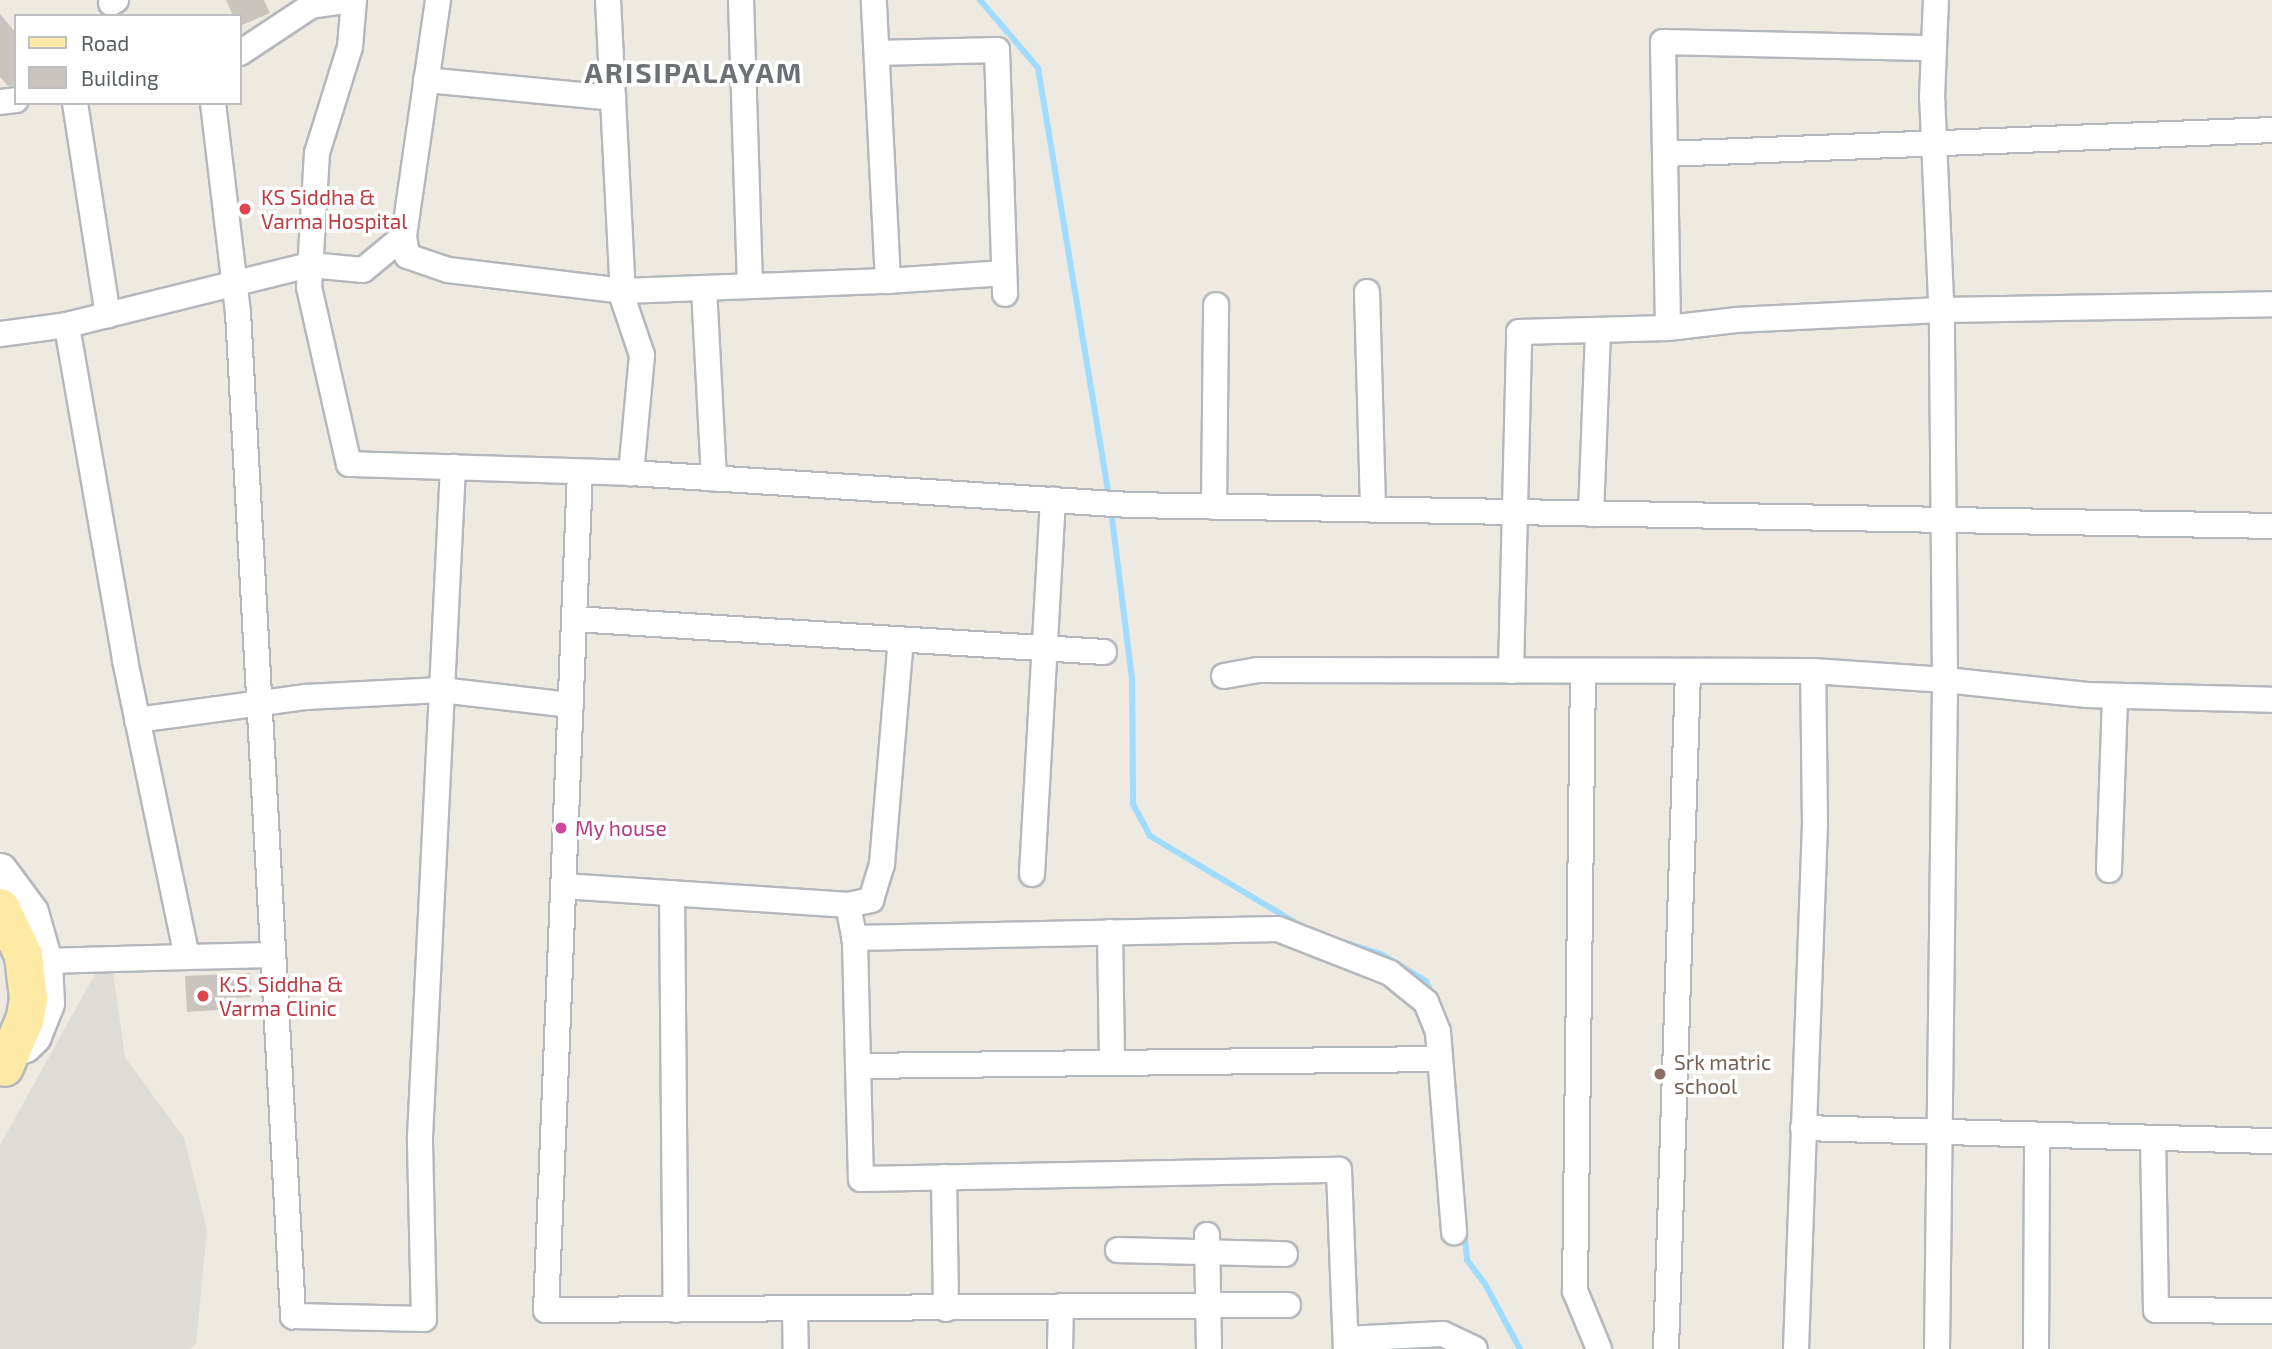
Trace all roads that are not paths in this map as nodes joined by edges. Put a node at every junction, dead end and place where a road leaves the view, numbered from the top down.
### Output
1 (352, 0) edge
2 (438, 0) edge
3 (608, 0) edge
4 (741, 0) edge
5 (874, 0) edge
6 (1936, 0) edge
7 (1934, 48) junction
8 (242, 52) edge
9 (877, 53) junction
10 (426, 80) junction
11 (613, 98) junction
12 (75, 105) edge
13 (213, 105) edge
14 (2272, 130) edge
15 (1934, 143) junction
16 (1665, 154) junction
17 (404, 236) junction
18 (310, 265) junction
19 (888, 281) junction
20 (234, 282) junction
21 (750, 286) junction
22 (704, 288) junction
23 (622, 291) junction
24 (1367, 292) dead end
25 (2272, 304) edge
26 (1216, 305) dead end
27 (1941, 310) junction
28 (108, 315) junction
29 (67, 325) junction
30 (1668, 328) junction
31 (1598, 330) junction
32 (0, 334) edge
33 (453, 467) junction
34 (580, 472) junction
35 (631, 473) junction
36 (714, 479) junction
37 (1053, 500) junction
38 (1214, 506) junction
39 (1373, 510) junction
40 (1515, 512) junction
41 (1591, 514) junction
42 (1944, 520) junction
43 (2272, 526) edge
44 (574, 619) junction
45 (901, 640) junction
46 (1046, 649) junction
47 (1104, 652) dead end
48 (1511, 670) junction
49 (1583, 671) junction
50 (1688, 671) junction
51 (1813, 671) junction
52 (1224, 676) dead end
53 (1945, 680) junction
54 (441, 690) junction
55 (2115, 696) junction
56 (2272, 700) edge
57 (258, 704) junction
58 (571, 705) junction
59 (137, 720) junction
60 (0, 870) edge
61 (2109, 870) dead end
62 (1032, 874) dead end
63 (564, 886) junction
64 (672, 893) junction
65 (848, 905) junction
66 (0, 907) edge
67 (1110, 932) junction
68 (854, 937) junction
69 (272, 955) junction
70 (187, 957) junction
71 (0, 960) edge
72 (45, 961) junction
73 (5, 1038) edge
74 (1440, 1059) junction
75 (1112, 1063) junction
76 (858, 1066) junction
77 (1803, 1128) junction
78 (1940, 1132) junction
79 (2037, 1135) junction
80 (2153, 1138) junction
81 (2272, 1141) edge
82 (944, 1177) junction
83 (1454, 1232) dead end
84 (1207, 1244) junction
85 (1118, 1250) dead end
86 (1285, 1254) dead end
87 (1288, 1305) dead end
88 (1208, 1306) junction
89 (1061, 1307) junction
90 (946, 1309) junction
91 (677, 1310) junction
92 (795, 1310) junction
93 (2272, 1311) edge
94 (1346, 1344) edge
95 (796, 1349) edge
96 (1060, 1349) edge
97 (1209, 1349) edge
98 (1475, 1349) edge
99 (1599, 1349) edge
100 (1666, 1349) edge
101 (1796, 1349) edge
102 (1937, 1349) edge
103 (2036, 1349) edge

1 - 8 street
1 - 18 street
2 - 10 street
3 - 11 street
4 - 21 street
5 - 9 street
6 - 7 street
7 - 15 street
7 - 16 street
9 - 19 street
9 - 19 street
10 - 11 street
10 - 17 street
11 - 23 street
12 - 28 street
13 - 20 street
14 - 15 street
15 - 16 street
15 - 27 street
16 - 30 street
17 - 18 street
17 - 23 street
18 - 20 street
18 - 33 street
19 - 21 street
20 - 28 street
20 - 57 street
21 - 22 street
22 - 23 street
22 - 36 street
23 - 35 street
24 - 39 street
25 - 27 street
26 - 38 street
27 - 30 street
27 - 42 street
28 - 29 street
29 - 32 street
29 - 59 street
30 - 31 street
31 - 40 street
31 - 41 street
33 - 34 street
33 - 54 street
34 - 35 street
34 - 44 street
35 - 36 street
36 - 37 street
37 - 38 street
37 - 46 street
38 - 39 street
39 - 40 street
40 - 41 street
40 - 48 street
41 - 42 street
42 - 43 street
42 - 53 street
44 - 45 street
44 - 58 street
45 - 46 street
45 - 65 street
46 - 47 street
46 - 62 street
48 - 49 street
48 - 52 street
49 - 50 street
49 - 99 street
50 - 51 street
50 - 100 street
51 - 53 street
51 - 77 street
53 - 55 street
53 - 78 street
54 - 57 street
54 - 58 street
54 - 69 street
55 - 56 street
55 - 61 street
57 - 59 street
57 - 69 street
58 - 63 street
59 - 70 street
60 - 72 street
63 - 64 street
63 - 91 street
64 - 65 street
64 - 91 street
65 - 68 street
66 - 73 main road
67 - 68 street
67 - 74 street
67 - 75 street
68 - 76 street
69 - 70 street
70 - 72 street
71 - 73 main road
72 - 73 street
74 - 75 street
74 - 83 street
75 - 76 street
76 - 82 street
77 - 78 street
77 - 101 street
78 - 79 street
78 - 102 street
79 - 80 street
79 - 103 street
80 - 81 street
80 - 93 street
82 - 90 street
82 - 94 street
84 - 85 street
84 - 86 street
84 - 88 street
87 - 88 street
88 - 89 street
88 - 97 street
89 - 90 street
89 - 96 street
90 - 92 street
91 - 92 street
92 - 95 street
94 - 98 street

